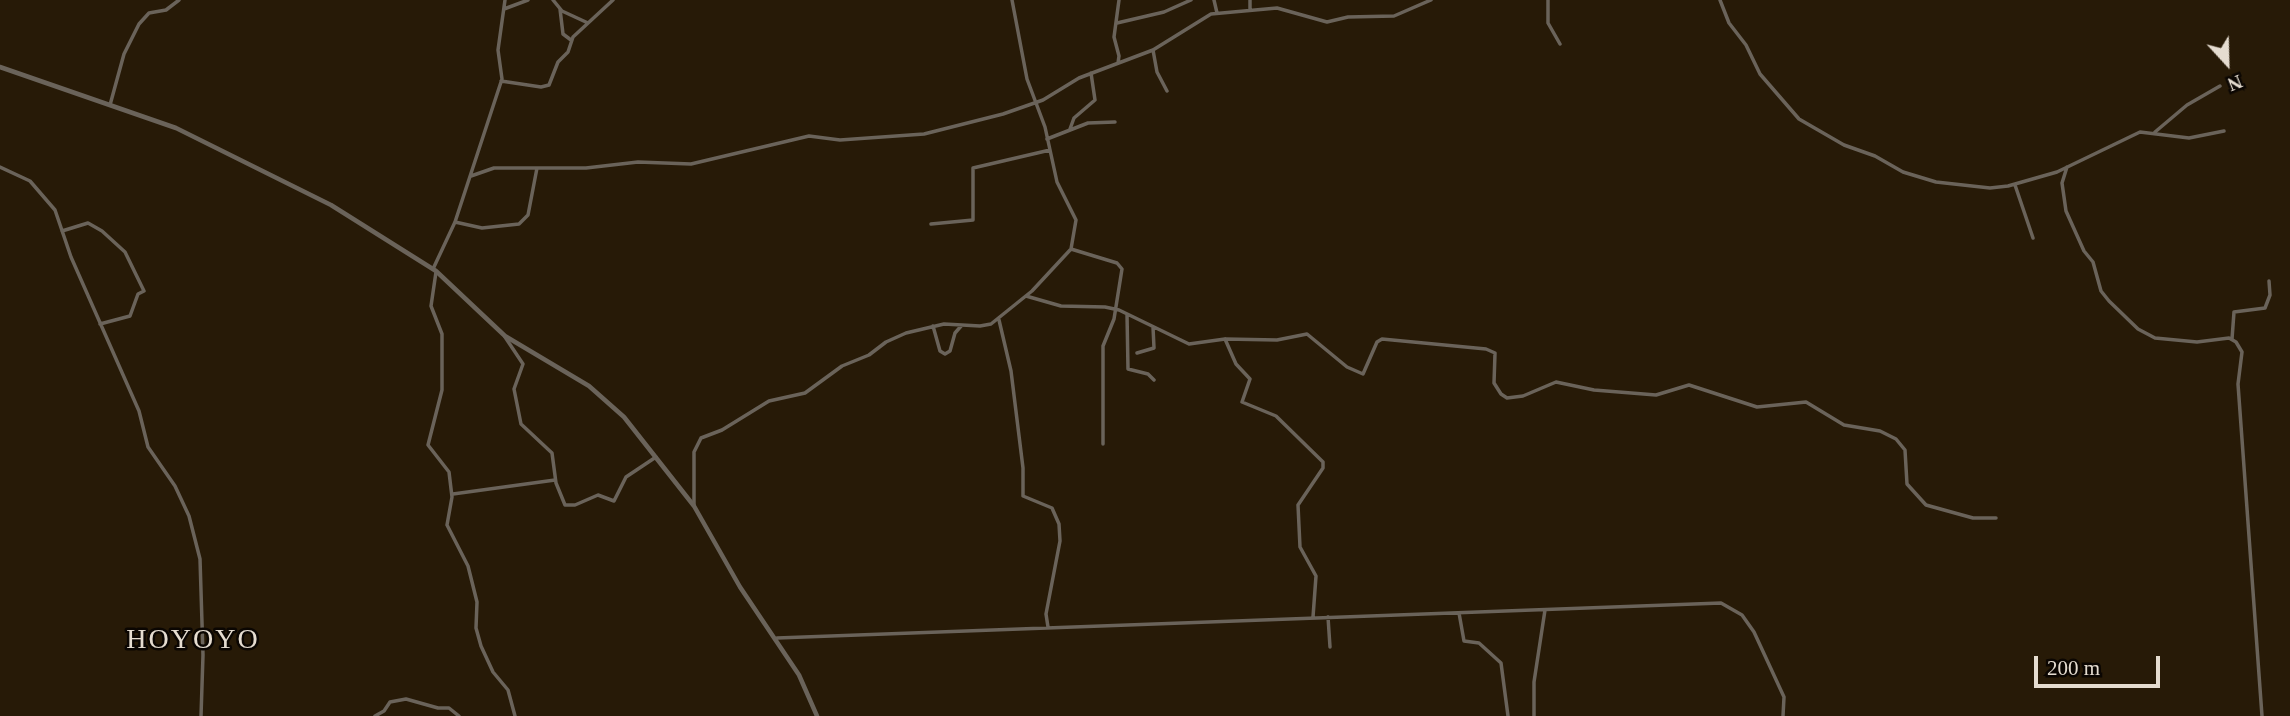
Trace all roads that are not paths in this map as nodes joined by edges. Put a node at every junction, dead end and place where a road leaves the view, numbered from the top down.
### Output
1 (179, 0) edge
2 (505, 0) edge
3 (528, 0) edge
4 (553, 0) edge
5 (613, 0) edge
6 (1012, 0) edge
7 (1119, 0) edge
8 (1191, 0) edge
9 (1214, 0) edge
10 (1251, 0) edge
11 (1431, 0) edge
12 (1548, 0) edge
13 (1720, 0) edge
14 (504, 9) junction
15 (560, 9) junction
16 (1250, 10) junction
17 (1217, 13) junction
18 (587, 23) junction
19 (1117, 23) junction
20 (571, 40) junction
21 (1560, 44) dead end
22 (1153, 50) junction
23 (1118, 64) junction
24 (0, 67) edge
25 (1091, 73) junction
26 (501, 81) junction
27 (2220, 86) dead end
28 (1167, 90) dead end
29 (1035, 103) junction
30 (110, 105) junction
31 (1115, 122) dead end
32 (1070, 129) junction
33 (2224, 131) dead end
34 (2155, 132) junction
35 (1047, 139) junction
36 (1050, 150) junction
37 (0, 167) edge
38 (2067, 167) junction
39 (537, 168) junction
40 (471, 176) junction
41 (2015, 185) junction
42 (455, 222) junction
43 (931, 224) dead end
44 (62, 230) junction
45 (2033, 237) dead end
46 (1070, 249) junction
47 (435, 271) junction
48 (2269, 281) dead end
49 (1026, 296) junction
50 (1116, 310) junction
51 (1127, 314) junction
52 (999, 319) junction
53 (100, 324) junction
54 (962, 325) junction
55 (933, 326) junction
56 (1153, 327) junction
57 (505, 336) junction
58 (1225, 339) junction
59 (2232, 339) junction
60 (1137, 353) dead end
61 (1154, 380) dead end
62 (1103, 444) dead end
63 (656, 457) junction
64 (555, 480) junction
65 (452, 494) junction
66 (694, 506) junction
67 (1996, 518) dead end
68 (1545, 610) junction
69 (1459, 613) junction
70 (1314, 617) junction
71 (1328, 617) junction
72 (1048, 628) junction
73 (777, 638) junction
74 (1331, 647) dead end
75 (201, 716) edge
76 (375, 716) edge
77 (459, 716) edge
78 (515, 716) edge
79 (817, 716) edge
80 (1508, 716) edge
81 (1534, 716) edge
82 (1783, 716) edge
83 (2262, 716) edge

1 - 30 street
2 - 14 street
3 - 14 street
4 - 15 street
5 - 18 street
6 - 29 street
7 - 19 street
8 - 19 street
9 - 17 street
10 - 16 street
11 - 16 street
12 - 21 street
13 - 41 street
14 - 26 street
15 - 18 street
15 - 20 street
16 - 17 street
17 - 22 street
18 - 20 street
19 - 23 street
20 - 26 street
22 - 23 street
22 - 28 street
23 - 25 street
24 - 30 street
25 - 29 street
25 - 32 street
26 - 40 street
27 - 34 street
29 - 35 street
29 - 39 street
30 - 47 street
31 - 32 street
32 - 35 street
33 - 34 street
34 - 38 street
35 - 36 street
36 - 43 street
36 - 46 street
37 - 44 street
38 - 41 street
38 - 59 street
39 - 40 street
39 - 42 street
40 - 42 street
41 - 45 street
42 - 47 street
44 - 53 street
44 - 53 street
46 - 49 street
46 - 50 street
47 - 57 street
47 - 65 street
48 - 59 street
49 - 50 street
49 - 52 street
50 - 51 street
50 - 62 street
51 - 56 street
51 - 61 street
52 - 54 street
52 - 72 street
53 - 75 street
54 - 55 street
54 - 55 street
55 - 66 street
56 - 58 street
56 - 60 street
57 - 63 street
57 - 64 street
58 - 67 street
58 - 70 street
59 - 83 street
63 - 64 street
63 - 66 street
64 - 65 street
65 - 78 street
66 - 73 street
68 - 69 street
68 - 81 street
68 - 82 street
69 - 71 street
69 - 80 street
70 - 71 street
70 - 72 street
71 - 74 street
72 - 73 street
73 - 79 street
76 - 77 street

